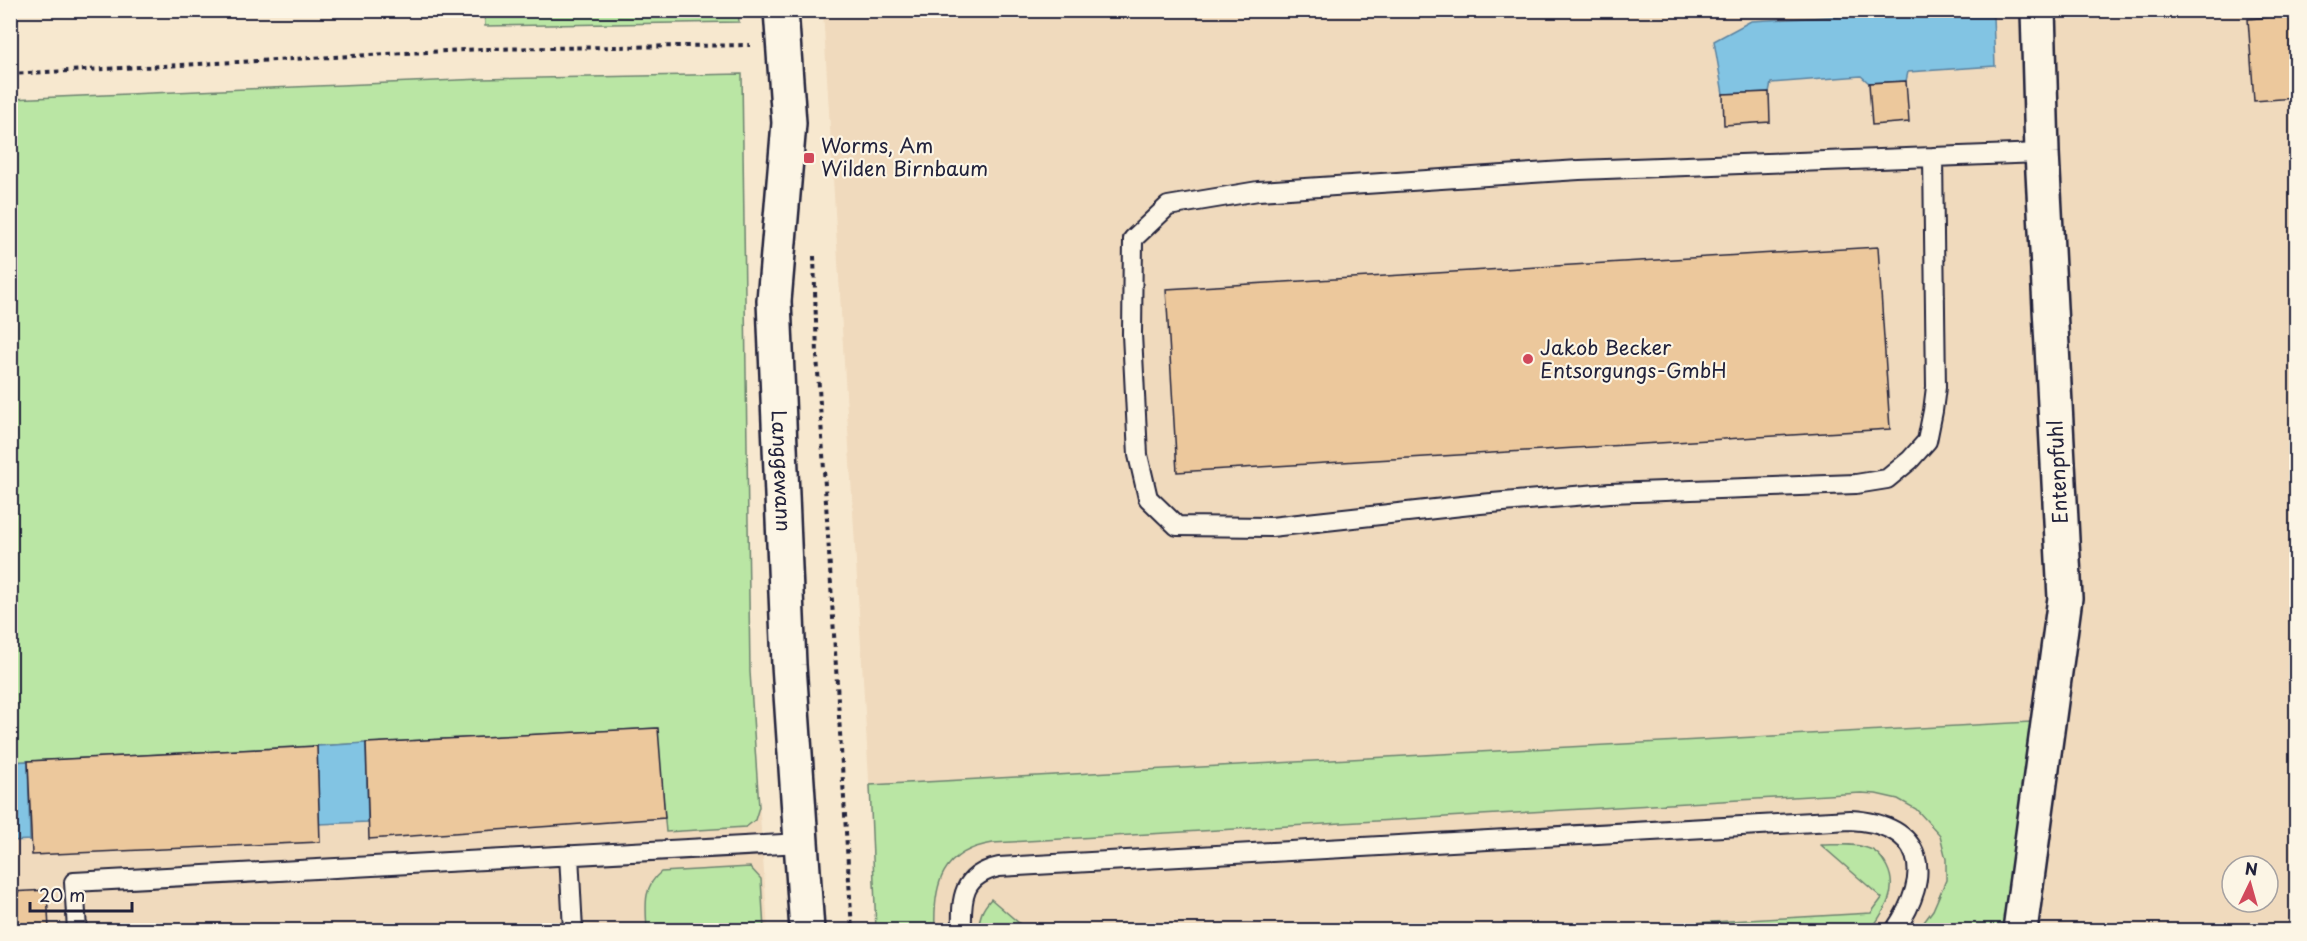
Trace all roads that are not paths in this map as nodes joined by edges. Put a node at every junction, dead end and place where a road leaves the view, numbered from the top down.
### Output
1 (787, 10) edge
2 (2038, 10) edge
3 (781, 11) edge
4 (2042, 153) junction
5 (1933, 157) junction
6 (801, 843) junction
7 (569, 855) junction
8 (77, 930) edge
9 (573, 930) edge
10 (807, 930) edge
11 (962, 930) edge
12 (1895, 930) edge
13 (2020, 930) edge

1 - 3 street
2 - 4 street, Entenpfuhl
3 - 6 street, Langgewann
4 - 5 lane
4 - 13 street, Entenpfuhl
5 - 5 lane
6 - 7 lane
6 - 10 street, Langgewann
7 - 8 lane
7 - 9 lane
11 - 12 lane

